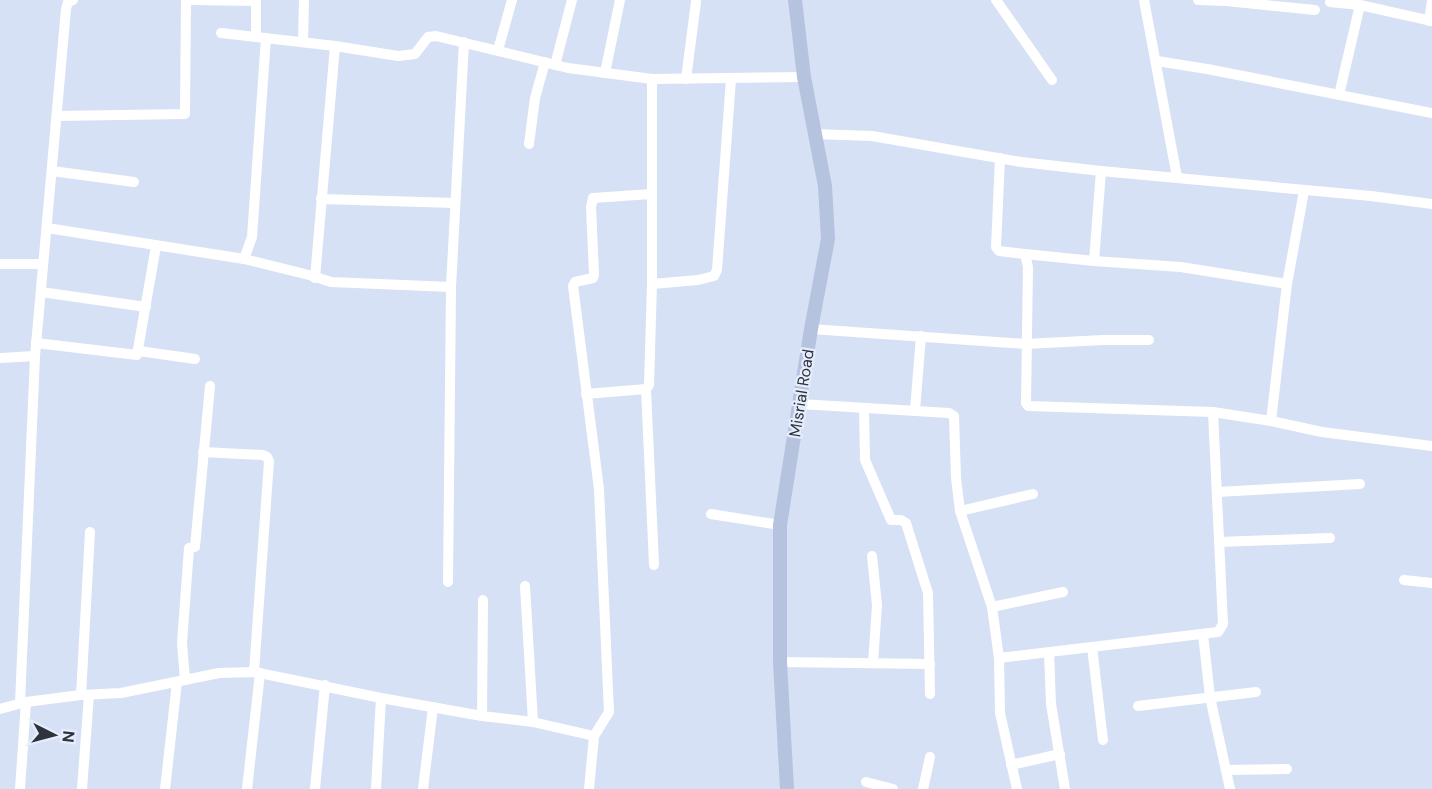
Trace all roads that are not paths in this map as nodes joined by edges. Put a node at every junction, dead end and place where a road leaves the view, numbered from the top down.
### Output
1 (73, 0) edge
2 (186, 0) edge
3 (192, 0) edge
4 (197, 0) edge
5 (256, 0) edge
6 (304, 0) edge
7 (512, 0) edge
8 (572, 0) edge
9 (620, 0) edge
10 (795, 0) edge
11 (996, 0) edge
12 (1144, 0) edge
13 (1198, 0) edge
14 (1432, 0) edge
15 (696, 2) dead end
16 (1330, 2) edge
17 (1364, 4) edge
18 (1315, 10) dead end
19 (1431, 21) edge
20 (221, 33) dead end
21 (261, 37) junction
22 (303, 42) junction
23 (464, 42) junction
24 (335, 46) junction
25 (498, 50) junction
26 (1157, 61) junction
27 (550, 63) junction
28 (605, 73) junction
29 (804, 77) junction
30 (652, 79) junction
31 (686, 79) junction
32 (731, 79) junction
33 (1052, 80) dead end
34 (1339, 94) junction
35 (1432, 113) edge
36 (57, 117) junction
37 (814, 134) junction
38 (529, 144) dead end
39 (1000, 158) junction
40 (52, 171) junction
41 (1101, 171) junction
42 (1177, 177) junction
43 (134, 182) dead end
44 (1304, 191) junction
45 (651, 194) junction
46 (321, 199) junction
47 (455, 203) junction
48 (1432, 204) edge
49 (47, 228) junction
50 (156, 246) junction
51 (1025, 254) junction
52 (244, 259) junction
53 (1094, 261) junction
54 (0, 264) edge
55 (44, 264) junction
56 (315, 278) junction
57 (652, 284) junction
58 (1287, 284) junction
59 (451, 286) junction
60 (41, 292) junction
61 (146, 307) junction
62 (811, 328) junction
63 (921, 336) junction
64 (1149, 340) dead end
65 (36, 344) junction
66 (1026, 344) junction
67 (139, 351) junction
68 (35, 356) junction
69 (0, 358) edge
70 (195, 359) dead end
71 (210, 386) dead end
72 (646, 389) junction
73 (586, 394) junction
74 (800, 404) junction
75 (864, 408) junction
76 (915, 410) junction
77 (1213, 412) junction
78 (1270, 421) junction
79 (1432, 446) edge
80 (203, 452) junction
81 (1360, 484) dead end
82 (1217, 492) junction
83 (1033, 494) dead end
84 (960, 511) junction
85 (711, 514) dead end
86 (780, 525) junction
87 (90, 532) dead end
88 (1330, 538) dead end
89 (1219, 542) junction
90 (872, 556) dead end
91 (654, 565) dead end
92 (1404, 580) dead end
93 (448, 582) dead end
94 (1432, 583) edge
95 (525, 586) dead end
96 (1064, 592) dead end
97 (483, 600) dead end
98 (992, 607) junction
99 (1203, 634) junction
100 (1092, 647) junction
101 (1049, 653) junction
102 (999, 658) junction
103 (780, 662) junction
104 (873, 663) junction
105 (930, 664) junction
106 (257, 673) junction
107 (181, 681) junction
108 (324, 686) junction
109 (1256, 692) dead end
110 (930, 694) dead end
111 (85, 695) junction
112 (1210, 697) junction
113 (381, 698) junction
114 (23, 703) junction
115 (1138, 706) dead end
116 (433, 707) junction
117 (0, 709) edge
118 (482, 716) junction
119 (533, 722) junction
120 (594, 736) junction
121 (1103, 740) dead end
122 (1060, 754) junction
123 (930, 757) dead end
124 (1011, 765) junction
125 (1287, 769) dead end
126 (1227, 770) junction
127 (866, 782) dead end
128 (785, 787) edge
129 (20, 789) edge
130 (82, 789) edge
131 (165, 789) edge
132 (247, 789) edge
133 (315, 789) edge
134 (376, 789) edge
135 (423, 789) edge
136 (589, 789) edge
137 (892, 789) edge
138 (923, 789) edge
139 (1017, 789) edge
140 (1065, 789) edge
141 (1230, 789) edge

1 - 36 street
2 - 36 street
3 - 4 street
4 - 5 street
5 - 21 street
6 - 22 street
7 - 25 street
8 - 27 street
9 - 28 street
10 - 29 main road, Misrial Road
11 - 33 street
12 - 26 street
13 - 18 street
14 - 19 street
15 - 31 street
16 - 17 street
17 - 19 street
17 - 34 street
20 - 21 street
21 - 22 street
21 - 52 street
22 - 24 street
23 - 24 street
23 - 25 street
23 - 47 street
24 - 46 street
25 - 27 street
26 - 34 street
26 - 42 street
27 - 28 street
27 - 38 street
28 - 30 street
29 - 32 street
29 - 37 main road, Misrial Road
30 - 31 street
30 - 45 street
31 - 32 street
32 - 57 street
34 - 35 street
36 - 40 street
37 - 39 street
37 - 62 main road, Misrial Road
39 - 41 street
39 - 51 street
40 - 43 street
40 - 49 street
41 - 42 street
41 - 53 street
42 - 44 street
44 - 48 street
44 - 58 street
45 - 57 street
45 - 73 street
46 - 47 street
46 - 56 street
47 - 59 street
49 - 50 street
49 - 55 street
50 - 52 street
50 - 61 street
51 - 53 street
51 - 66 street
52 - 56 street
53 - 58 street
54 - 55 street
55 - 60 street
56 - 59 street
57 - 72 street
58 - 78 street
59 - 93 street
60 - 61 street
60 - 65 street
61 - 67 street
62 - 63 street
62 - 74 main road, Misrial Road
63 - 66 street
63 - 76 street
64 - 66 street
65 - 67 street
65 - 68 street
66 - 77 street
67 - 70 street
68 - 69 street
68 - 114 street
71 - 80 street
72 - 73 street
72 - 91 street
73 - 120 street
74 - 75 street
74 - 86 main road, Misrial Road
75 - 76 street
75 - 105 street
76 - 84 street
77 - 78 street
77 - 82 street
78 - 79 street
80 - 106 street
80 - 107 street
81 - 82 street
82 - 89 street
83 - 84 street
84 - 98 street
85 - 86 street
86 - 103 main road, Misrial Road
87 - 111 street
88 - 89 street
89 - 99 street
90 - 104 street
92 - 94 street
95 - 119 street
96 - 98 street
97 - 118 street
98 - 102 street
99 - 100 street
99 - 112 street
100 - 101 street
100 - 121 street
101 - 102 street
101 - 122 street
102 - 124 street
103 - 104 street
103 - 128 main road, Misrial Road
104 - 105 street
105 - 110 street
106 - 107 street
106 - 108 street
106 - 132 street
107 - 111 street
107 - 131 street
108 - 113 street
108 - 133 street
109 - 112 street
111 - 114 street
111 - 130 street
112 - 115 street
112 - 126 street
113 - 116 street
113 - 134 street
114 - 117 street
114 - 129 street
116 - 118 street
116 - 135 street
118 - 119 street
119 - 120 street
120 - 136 street
122 - 124 street
122 - 140 street
123 - 138 street
124 - 139 street
125 - 126 street
126 - 141 street
127 - 137 street

